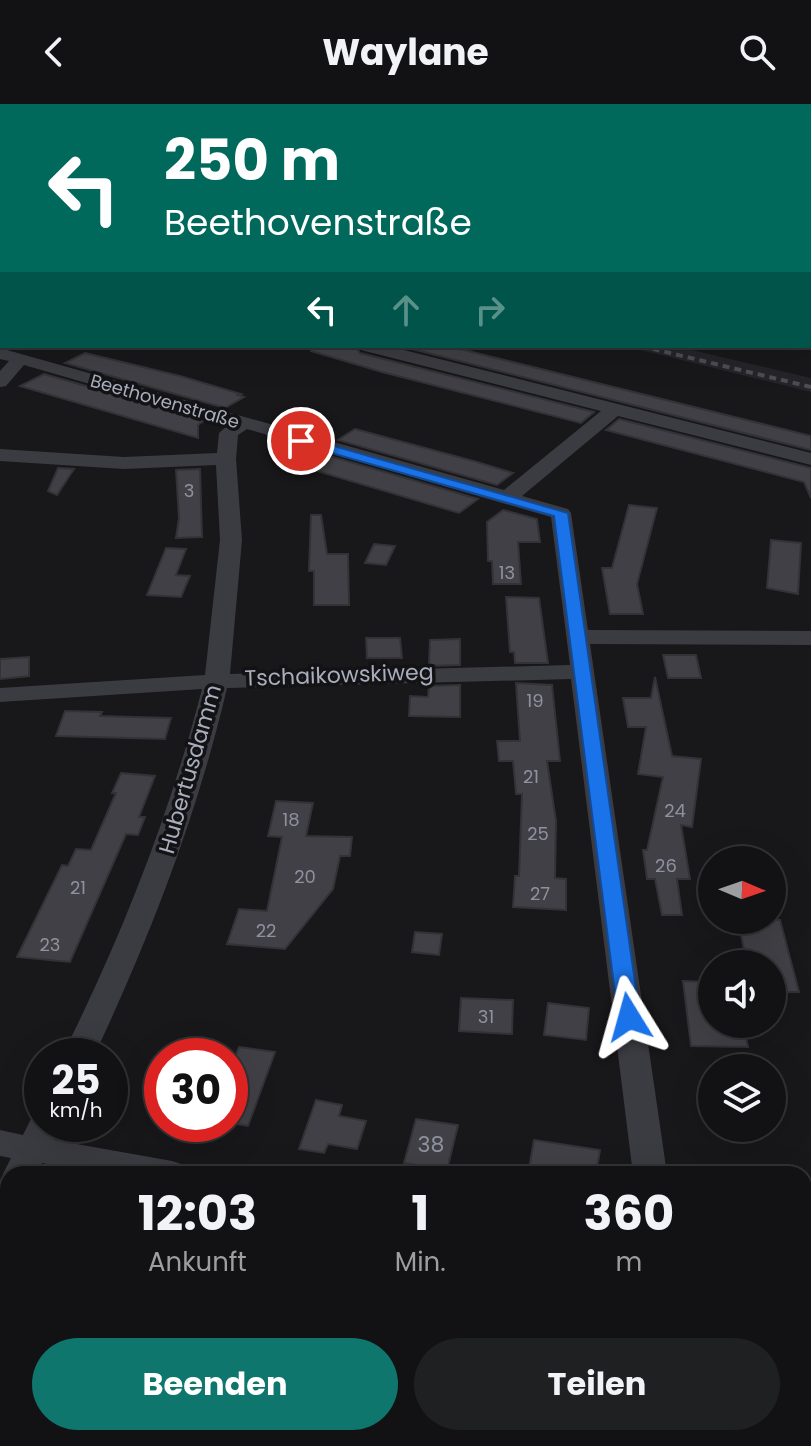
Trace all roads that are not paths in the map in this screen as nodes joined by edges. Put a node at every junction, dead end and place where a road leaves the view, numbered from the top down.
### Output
1 (375, 348) edge
2 (0, 353) edge
3 (20, 359) junction
4 (0, 382) edge
5 (615, 409) junction
6 (242, 424) junction
7 (0, 455) edge
8 (226, 459) junction
9 (811, 459) edge
10 (507, 498) junction
11 (578, 637) junction
12 (811, 638) edge
13 (583, 672) junction
14 (217, 679) junction
15 (0, 695) edge
16 (87, 1038) edge
17 (0, 1143) edge
18 (33, 1149) edge
19 (128, 1166) edge
20 (649, 1166) edge

1 - 5 street
2 - 3 street, Beethovenstraße
3 - 4 street
3 - 6 street, Beethovenstraße
5 - 9 street
5 - 10 street
6 - 8 street, Hubertusdamm
6 - 10 street, Beethovenstraße
7 - 8 street
8 - 14 street, Hubertusdamm
10 - 11 street, Beethovenstraße
11 - 12 street
11 - 13 street
13 - 14 street, Tschaikowskiweg
13 - 20 street
14 - 15 street, Tschaikowskiweg
14 - 16 street, Hubertusdamm
17 - 18 street
18 - 19 street

